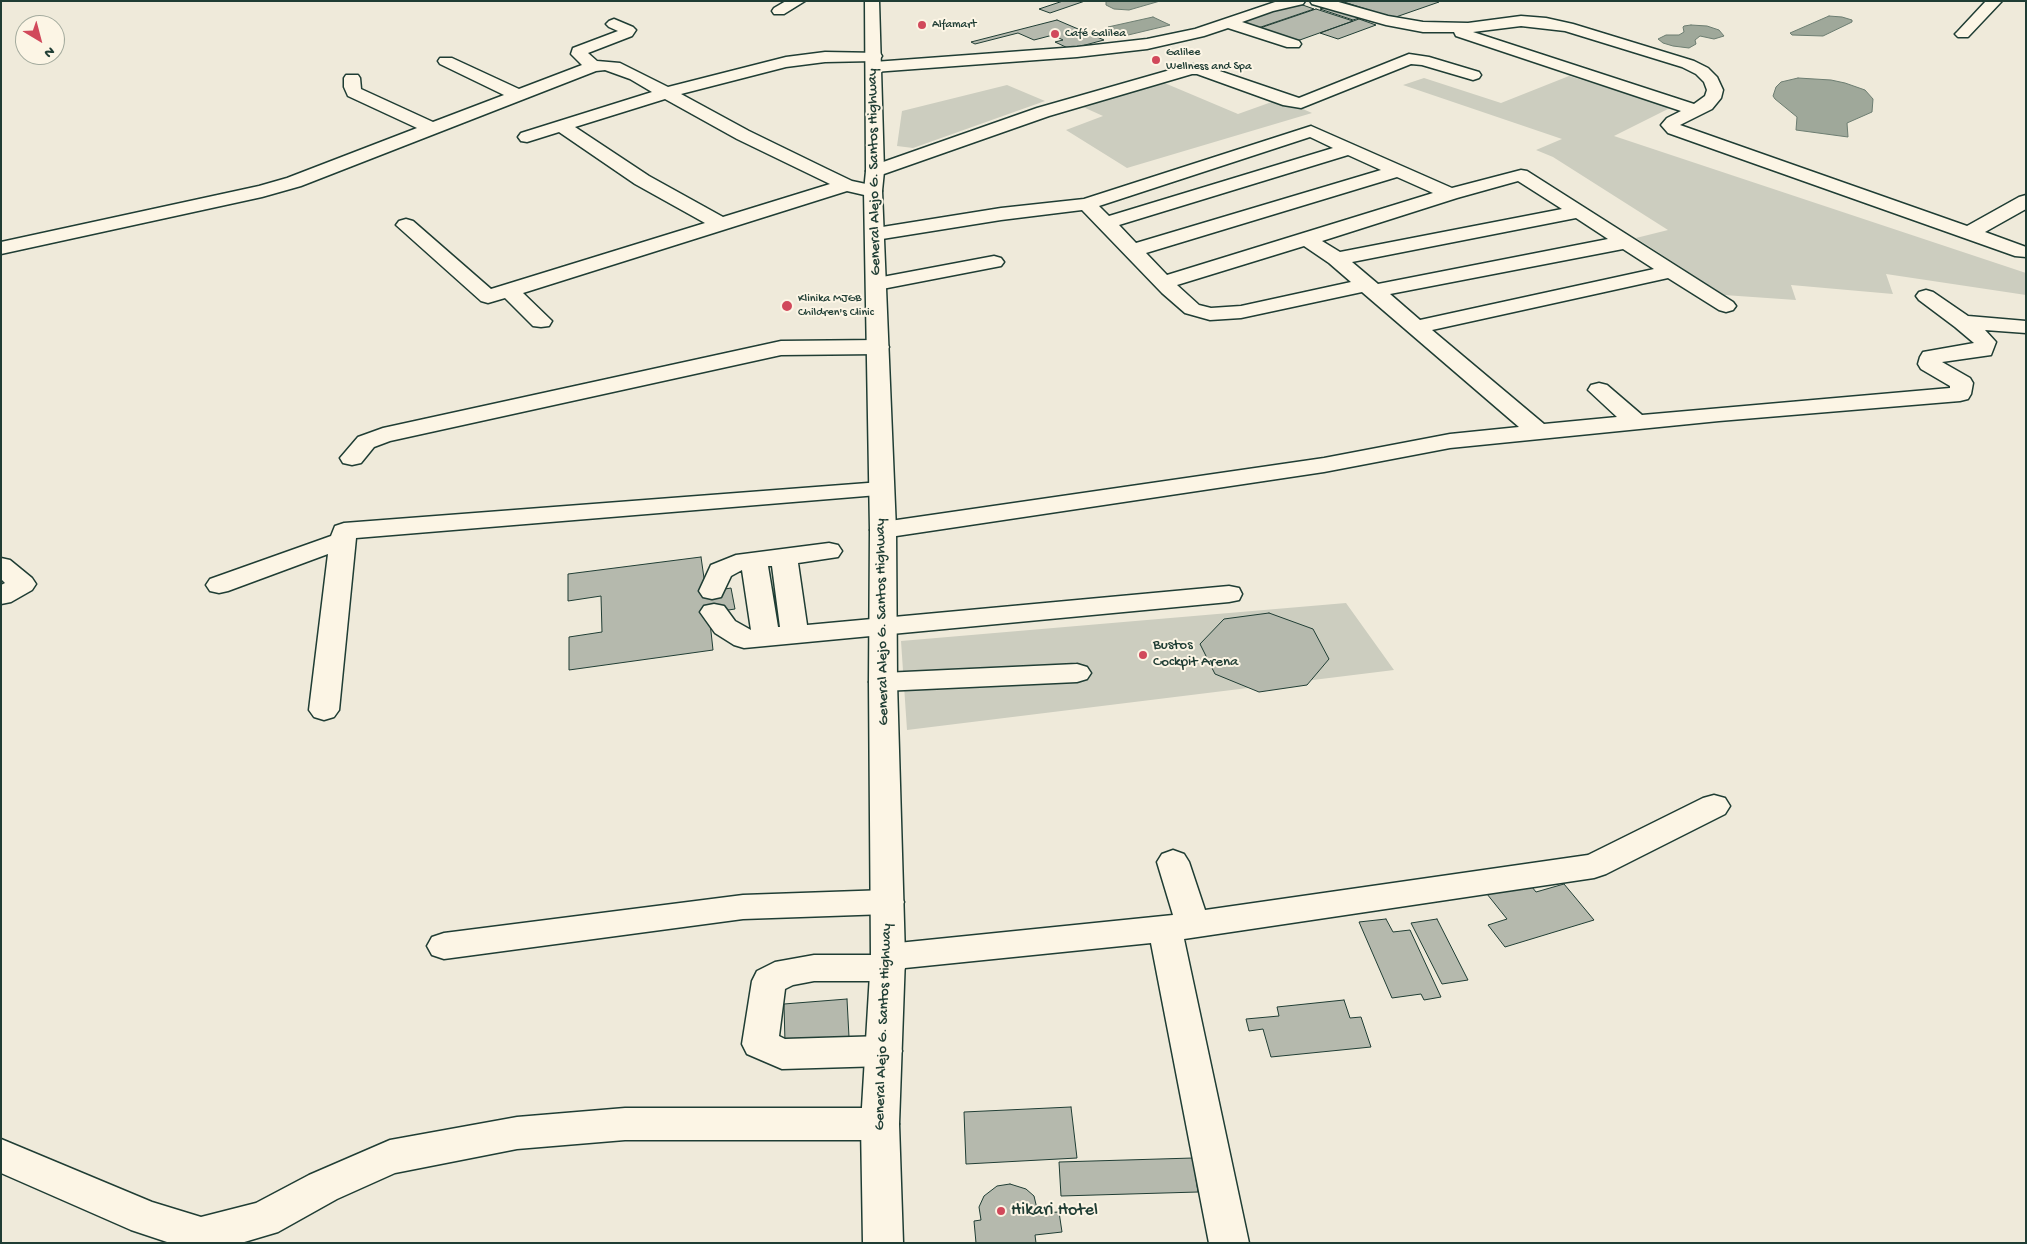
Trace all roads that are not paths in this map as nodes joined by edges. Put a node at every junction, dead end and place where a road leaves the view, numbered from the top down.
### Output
1 (798, 1) edge
2 (872, 1) edge
3 (1298, 1) edge
4 (1318, 1) edge
5 (1995, 1) edge
6 (779, 11) dead end
7 (1228, 23) junction
8 (614, 24) dead end
9 (1448, 28) junction
10 (1963, 34) dead end
11 (1293, 44) dead end
12 (446, 61) dead end
13 (874, 61) junction
14 (594, 66) junction
15 (1473, 76) dead end
16 (352, 78) dead end
17 (668, 92) junction
18 (518, 95) junction
19 (1694, 110) junction
20 (1670, 125) junction
21 (561, 126) junction
22 (431, 128) junction
23 (527, 137) dead end
24 (1348, 149) junction
25 (1399, 170) junction
26 (874, 181) junction
27 (846, 185) junction
28 (1450, 194) junction
29 (2026, 201) edge
30 (1086, 204) junction
31 (1396, 210) junction
32 (1578, 212) junction
33 (1106, 223) junction
34 (721, 224) junction
35 (406, 225) dead end
36 (1969, 233) junction
37 (876, 234) junction
38 (1307, 239) junction
39 (1433, 240) junction
40 (28, 241) junction
41 (1626, 242) junction
42 (1, 248) edge
43 (1131, 251) junction
44 (1336, 259) junction
45 (33, 262) dead end
46 (994, 262) dead end
47 (1672, 271) junction
48 (1163, 283) junction
49 (877, 284) junction
50 (1369, 288) junction
51 (509, 291) junction
52 (1926, 296) dead end
53 (1726, 306) dead end
54 (540, 321) dead end
55 (1963, 322) junction
56 (2026, 326) edge
57 (1416, 327) junction
58 (878, 347) junction
59 (1599, 390) dead end
60 (1636, 422) junction
61 (1539, 432) junction
62 (352, 458) dead end
63 (881, 489) junction
64 (883, 530) junction
65 (343, 540) junction
66 (829, 550) dead end
67 (784, 556) junction
68 (754, 560) junction
69 (1, 566) edge
70 (219, 585) dead end
71 (1229, 594) dead end
72 (1, 596) edge
73 (884, 626) junction
74 (795, 634) junction
75 (766, 637) junction
76 (1077, 673) dead end
77 (883, 682) junction
78 (324, 710) dead end
79 (1714, 806) dead end
80 (1173, 862) dead end
81 (887, 902) junction
82 (1179, 927) junction
83 (444, 946) dead end
84 (888, 963) junction
85 (884, 1051) junction
86 (880, 1124) junction
87 (1, 1155) edge
88 (882, 1243) edge
89 (1229, 1243) edge

1 - 6 street
2 - 13 street, General Alejo G. Santos Highway
3 - 7 street
4 - 9 street
5 - 10 street
7 - 11 street
7 - 13 street
8 - 14 street
9 - 19 street
9 - 19 street
12 - 18 street
13 - 17 street
13 - 26 street, General Alejo G. Santos Highway
14 - 17 street
14 - 18 street
15 - 26 street
16 - 22 street
17 - 21 street
17 - 27 street
18 - 22 street
19 - 20 street
20 - 36 street
20 - 36 street
21 - 23 street
21 - 34 street
22 - 40 street
24 - 25 street
24 - 30 street
24 - 33 street
25 - 28 street
25 - 43 street
26 - 27 street
26 - 37 street, General Alejo G. Santos Highway
27 - 34 street
28 - 31 street
28 - 32 street
29 - 36 street
30 - 33 street
30 - 37 street
31 - 38 street
31 - 39 street
32 - 39 street
32 - 41 street
33 - 43 street
34 - 51 street
35 - 51 street
37 - 49 street, General Alejo G. Santos Highway
38 - 44 street
38 - 48 street
39 - 44 street
40 - 42 street
40 - 45 street
41 - 47 street
41 - 50 street
43 - 48 street
44 - 50 street
46 - 49 street
47 - 53 street
47 - 57 street
48 - 50 street
49 - 58 street, General Alejo G. Santos Highway
50 - 57 street
51 - 54 street
52 - 55 street
55 - 56 street
55 - 60 street
57 - 61 street
58 - 62 street
58 - 63 street, General Alejo G. Santos Highway
59 - 60 street
60 - 61 street
61 - 64 street
63 - 64 street, General Alejo G. Santos Highway
63 - 65 street
64 - 73 street, General Alejo G. Santos Highway
65 - 70 street
65 - 78 street
66 - 67 street
67 - 68 street
67 - 74 street
68 - 75 street
68 - 75 street
69 - 72 street
71 - 73 street
73 - 74 street
73 - 77 street, General Alejo G. Santos Highway
74 - 75 street
76 - 77 street
77 - 81 street, General Alejo G. Santos Highway
79 - 82 street
80 - 82 street
81 - 83 street
81 - 84 street, General Alejo G. Santos Highway
82 - 84 street
82 - 89 street
84 - 85 street, General Alejo G. Santos Highway
84 - 85 street
85 - 86 street, General Alejo G. Santos Highway
86 - 87 street
86 - 88 street, General Alejo G. Santos Highway

